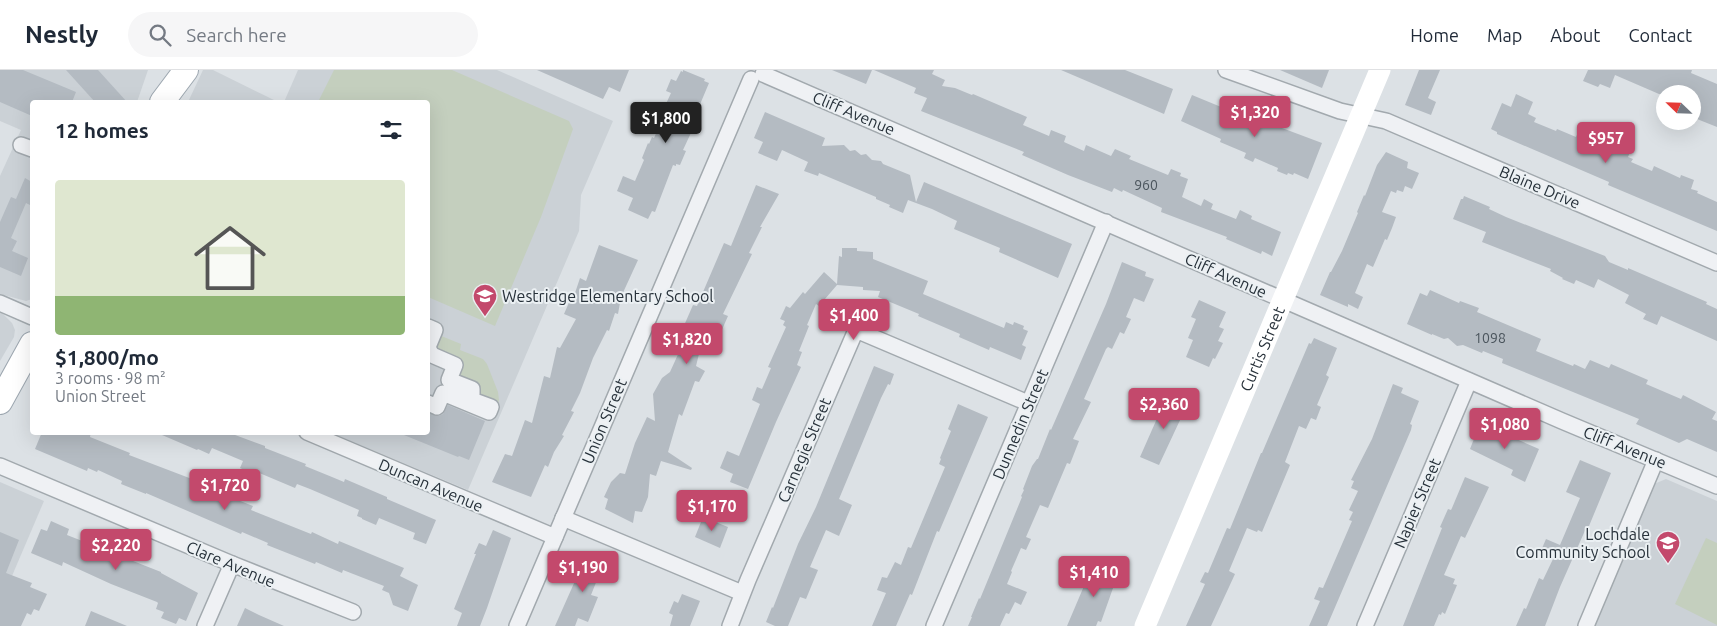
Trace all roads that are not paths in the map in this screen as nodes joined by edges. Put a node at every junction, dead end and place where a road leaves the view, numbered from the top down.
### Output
1 (164, 70) edge
2 (186, 70) edge
3 (1226, 70) edge
4 (1380, 70) edge
5 (755, 73) edge
6 (163, 100) edge
7 (1361, 116) junction
8 (1106, 222) junction
9 (1717, 263) edge
10 (1283, 300) junction
11 (0, 303) edge
12 (30, 316) edge
13 (430, 327) edge
14 (430, 343) edge
15 (30, 348) edge
16 (430, 352) edge
17 (1469, 381) junction
18 (0, 402) edge
19 (1028, 403) junction
20 (430, 404) edge
21 (314, 435) edge
22 (1656, 460) junction
23 (0, 466) edge
24 (1717, 486) edge
25 (563, 518) junction
26 (555, 537) junction
27 (232, 564) junction
28 (742, 593) junction
29 (353, 612) dead end
30 (205, 626) edge
31 (517, 626) edge
32 (730, 626) edge
33 (934, 626) edge
34 (1145, 626) edge
35 (1365, 626) edge
36 (1586, 626) edge

1 - 6 main road
2 - 6 main road
3 - 7 street, Blaine Drive
4 - 7 street, Curtis Street
5 - 8 street, Cliff Avenue
5 - 25 street, Union Street
7 - 9 street, Blaine Drive
7 - 10 street, Curtis Street
8 - 10 street, Cliff Avenue
8 - 19 street, Dunnedin Street
10 - 17 street, Cliff Avenue
10 - 34 street, Curtis Street
11 - 12 street
13 - 14 street
15 - 18 main road
16 - 20 street
17 - 22 street, Cliff Avenue
17 - 35 street, Napier Street
19 - 28 street, Carnegie Street
19 - 33 street, Dunnedin Street
21 - 26 street, Duncan Avenue
22 - 24 street, Cliff Avenue
22 - 36 street
23 - 27 street, Clare Avenue
25 - 26 street, Union Street
25 - 28 street
26 - 31 street, Union Street
27 - 29 street, Clare Avenue
27 - 30 street
28 - 32 street, Carnegie Street

